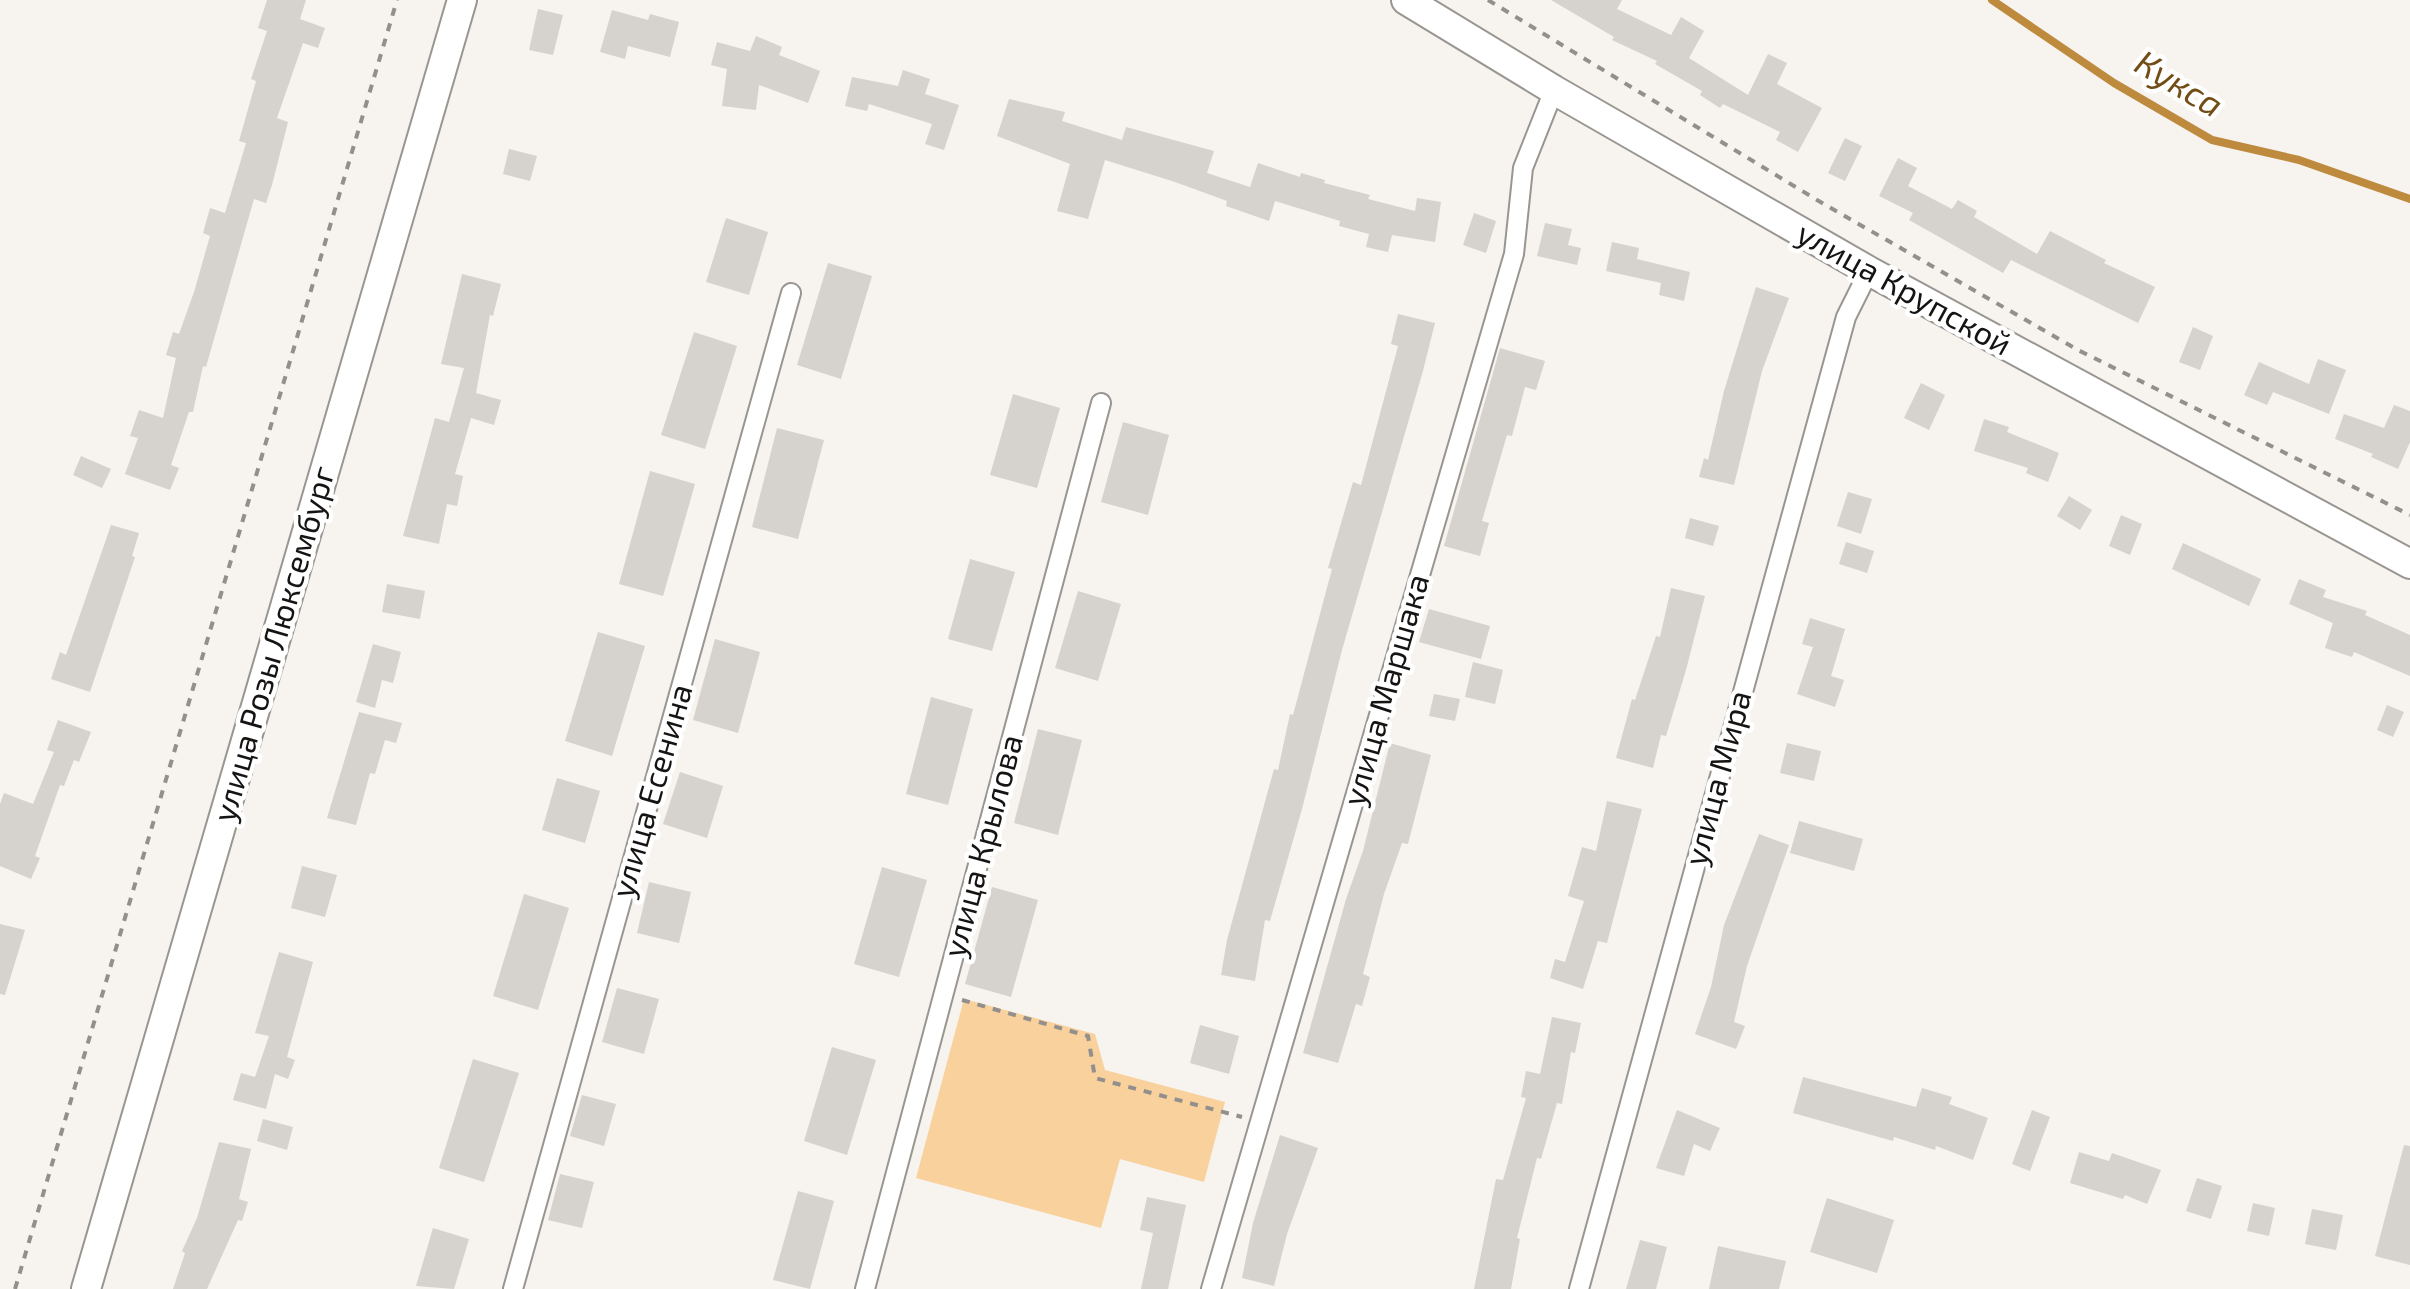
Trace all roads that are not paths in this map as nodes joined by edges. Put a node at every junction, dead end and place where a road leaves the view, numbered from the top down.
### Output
1 (462, 0) edge
2 (1406, 0) edge
3 (1554, 90) junction
4 (1869, 271) junction
5 (791, 293) dead end
6 (1101, 403) dead end
7 (2410, 564) edge
8 (86, 1289) edge
9 (512, 1289) edge
10 (865, 1289) edge
11 (1211, 1289) edge
12 (1579, 1289) edge

1 - 8 street, улица Розы Люксембург
2 - 3 street, улица Крупской
3 - 4 street, улица Крупской
3 - 11 street, улица Маршака
4 - 7 street, улица Крупской
4 - 12 street, улица Мира
5 - 9 street, улица Есенина
6 - 10 street, улица Крылова

